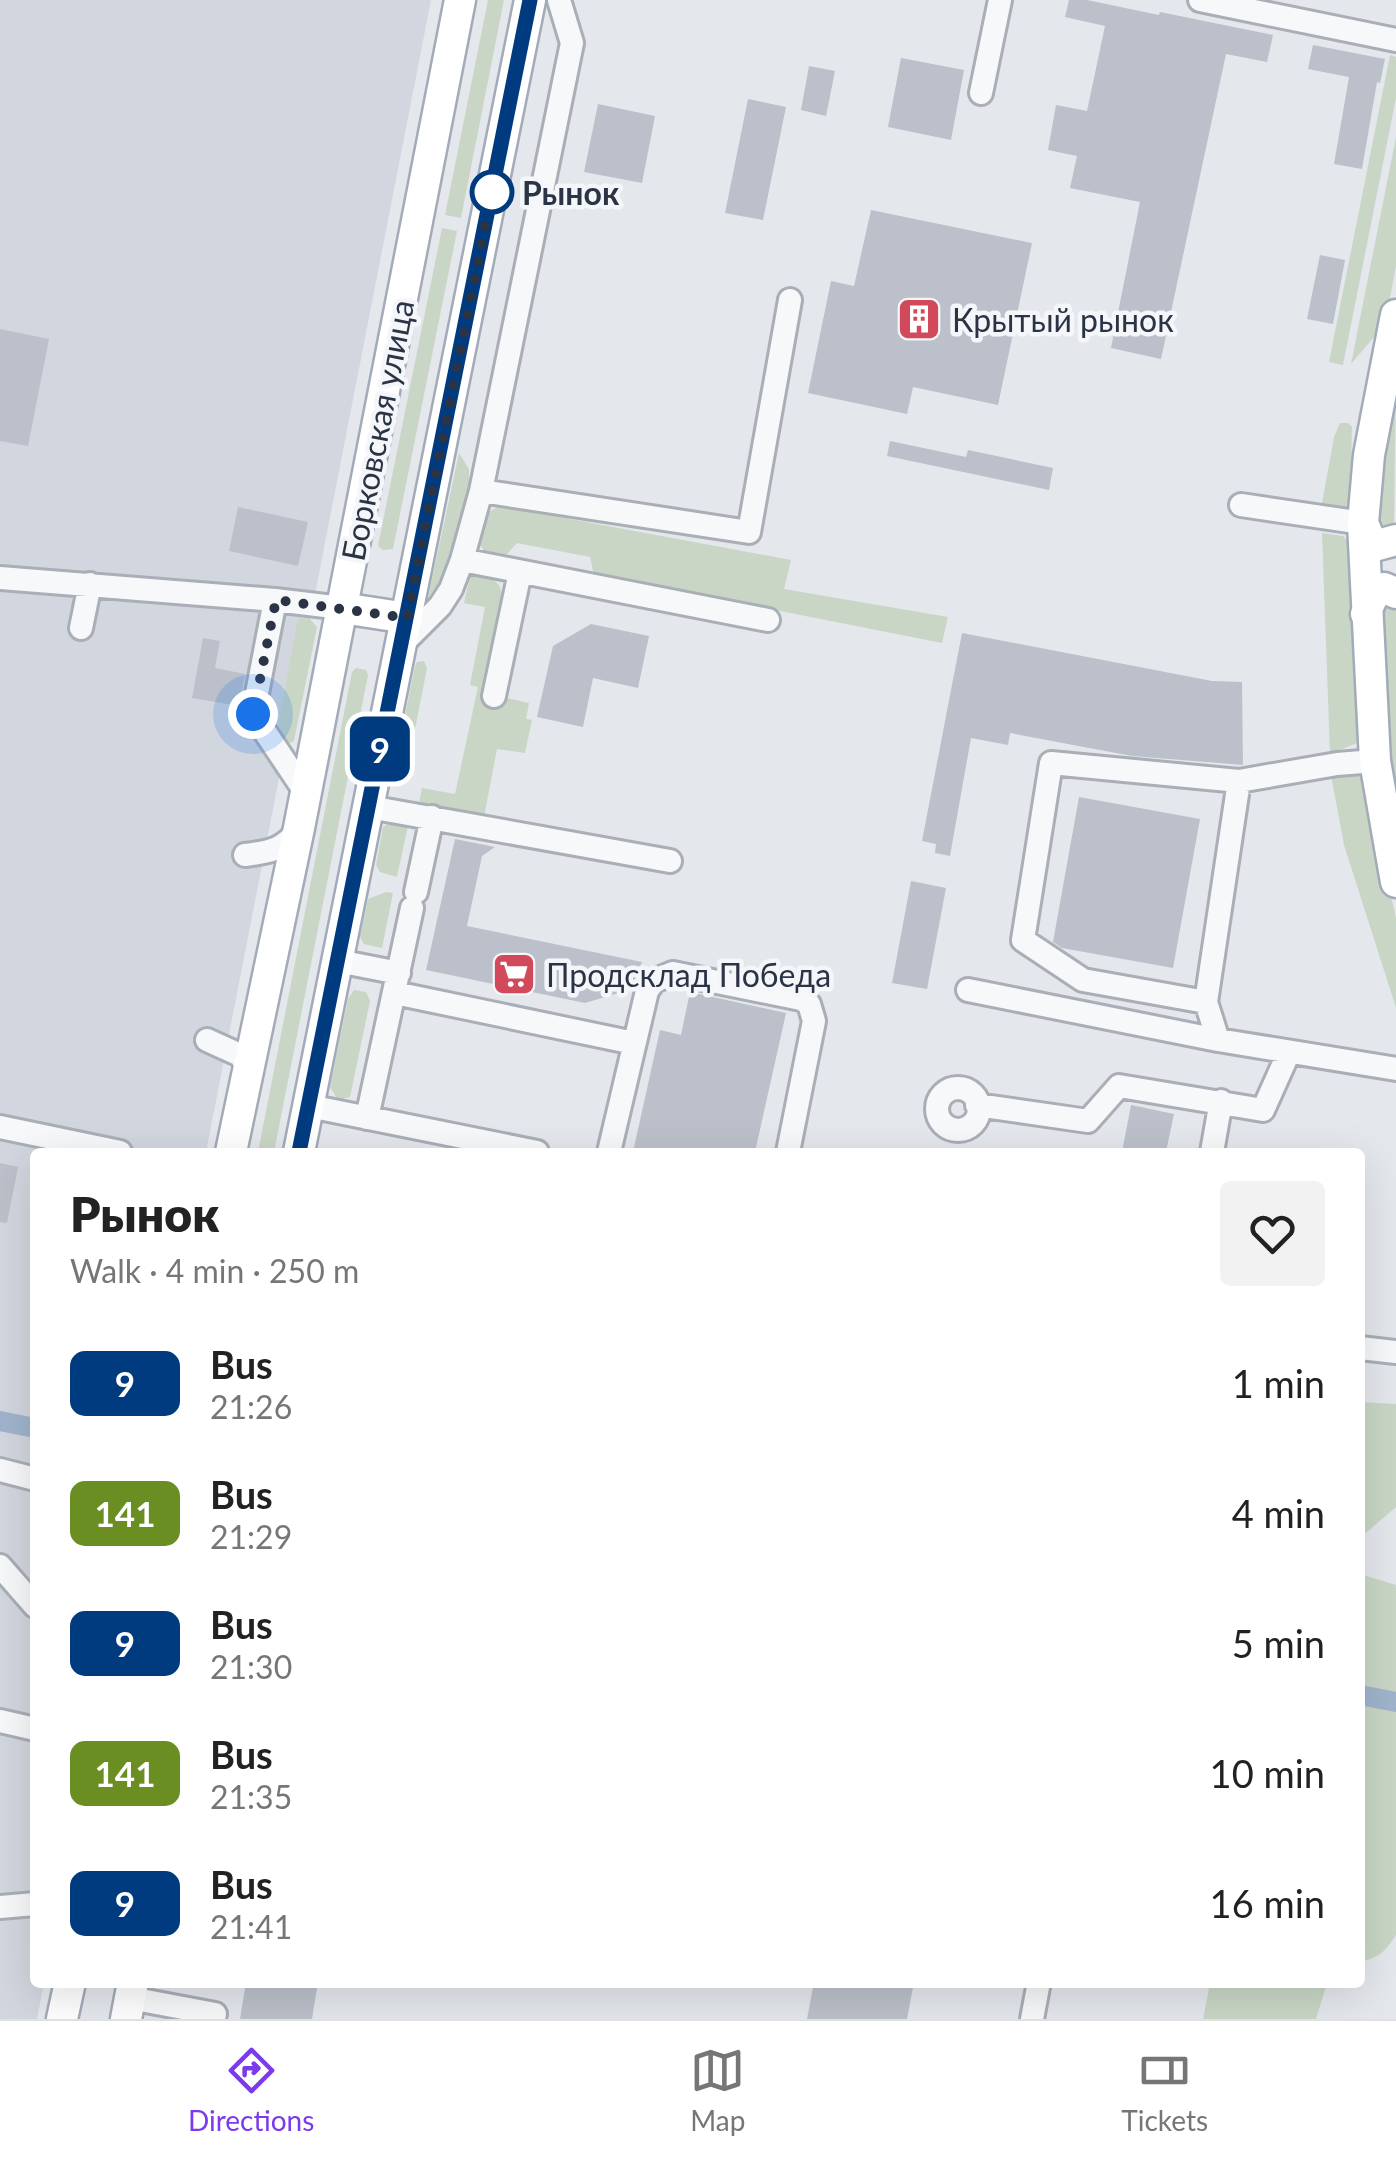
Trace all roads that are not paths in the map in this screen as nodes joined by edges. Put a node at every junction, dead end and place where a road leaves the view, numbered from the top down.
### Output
1 (460, 0) edge
2 (530, 0) edge
3 (558, 0) edge
4 (1000, 0) edge
5 (1200, 0) edge
6 (1396, 40) edge
7 (981, 94) dead end
8 (790, 300) dead end
9 (1396, 315) edge
10 (481, 492) junction
11 (1240, 505) dead end
12 (1363, 523) junction
13 (1396, 540) edge
14 (462, 560) junction
15 (520, 572) junction
16 (0, 578) edge
17 (90, 584) junction
18 (1396, 593) edge
19 (276, 600) junction
20 (342, 608) junction
21 (1366, 614) junction
22 (768, 620) dead end
23 (81, 628) dead end
24 (404, 631) junction
25 (494, 696) dead end
26 (1375, 761) junction
27 (1240, 781) junction
28 (306, 792) junction
29 (369, 806) junction
30 (432, 818) junction
31 (299, 828) junction
32 (670, 861) dead end
33 (1396, 882) edge
34 (287, 889) junction
35 (338, 961) junction
36 (397, 983) junction
37 (968, 990) dead end
38 (1206, 1002) junction
39 (256, 1028) junction
40 (1218, 1040) junction
41 (634, 1043) junction
42 (1289, 1052) junction
43 (248, 1068) junction
44 (1396, 1069) edge
45 (1222, 1101) junction
46 (977, 1105) dead end
47 (309, 1106) junction
48 (368, 1118) junction
49 (0, 1127) edge
50 (51, 1145) edge
51 (81, 1148) edge
52 (232, 1148) edge
53 (300, 1148) edge
54 (517, 1148) edge
55 (610, 1148) edge
56 (789, 1148) edge
57 (1213, 1148) edge
58 (1365, 1349) edge
59 (1396, 1352) edge
60 (0, 1566) edge
61 (30, 1600) edge
62 (0, 1722) edge
63 (30, 1727) edge
64 (30, 1904) edge
65 (0, 1907) edge
66 (69, 1988) edge
67 (1038, 1988) edge
68 (130, 2000) edge
69 (215, 2014) dead end
70 (62, 2019) edge
71 (1032, 2019) edge

1 - 20 main road, Борковская улица
2 - 24 main road, Борковская улица
3 - 10 street
4 - 7 street
5 - 6 street
8 - 10 street
9 - 12 main road
10 - 14 street
11 - 12 street
12 - 13 main road
12 - 21 main road
14 - 15 street
14 - 24 street
15 - 22 street
15 - 25 street
16 - 17 street
17 - 19 street
17 - 23 street
18 - 21 main road
19 - 20 street
19 - 28 street
20 - 24 main road
20 - 28 main road, Борковская улица
21 - 26 main road
24 - 29 main road, Борковская улица
26 - 27 street
26 - 33 main road
27 - 38 street
27 - 38 street
28 - 31 main road, Борковская улица
29 - 30 street
29 - 35 main road, Борковская улица
30 - 32 street
30 - 36 street
31 - 34 main road, Борковская улица
31 - 34 street
34 - 39 main road, Борковская улица
35 - 36 street
35 - 47 main road, Борковская улица
36 - 41 street
36 - 48 street
37 - 40 street
38 - 40 street
39 - 43 main road, Борковская улица
39 - 43 street
40 - 42 street
41 - 55 street
41 - 56 street
42 - 44 street
42 - 45 street
43 - 52 main road, Борковская улица
45 - 46 street
45 - 57 street
47 - 48 street
47 - 53 main road, Борковская улица
48 - 54 street
49 - 50 street
50 - 51 street
58 - 59 street
60 - 61 street
62 - 63 street
64 - 65 street
66 - 70 main road
67 - 71 street
68 - 69 street

